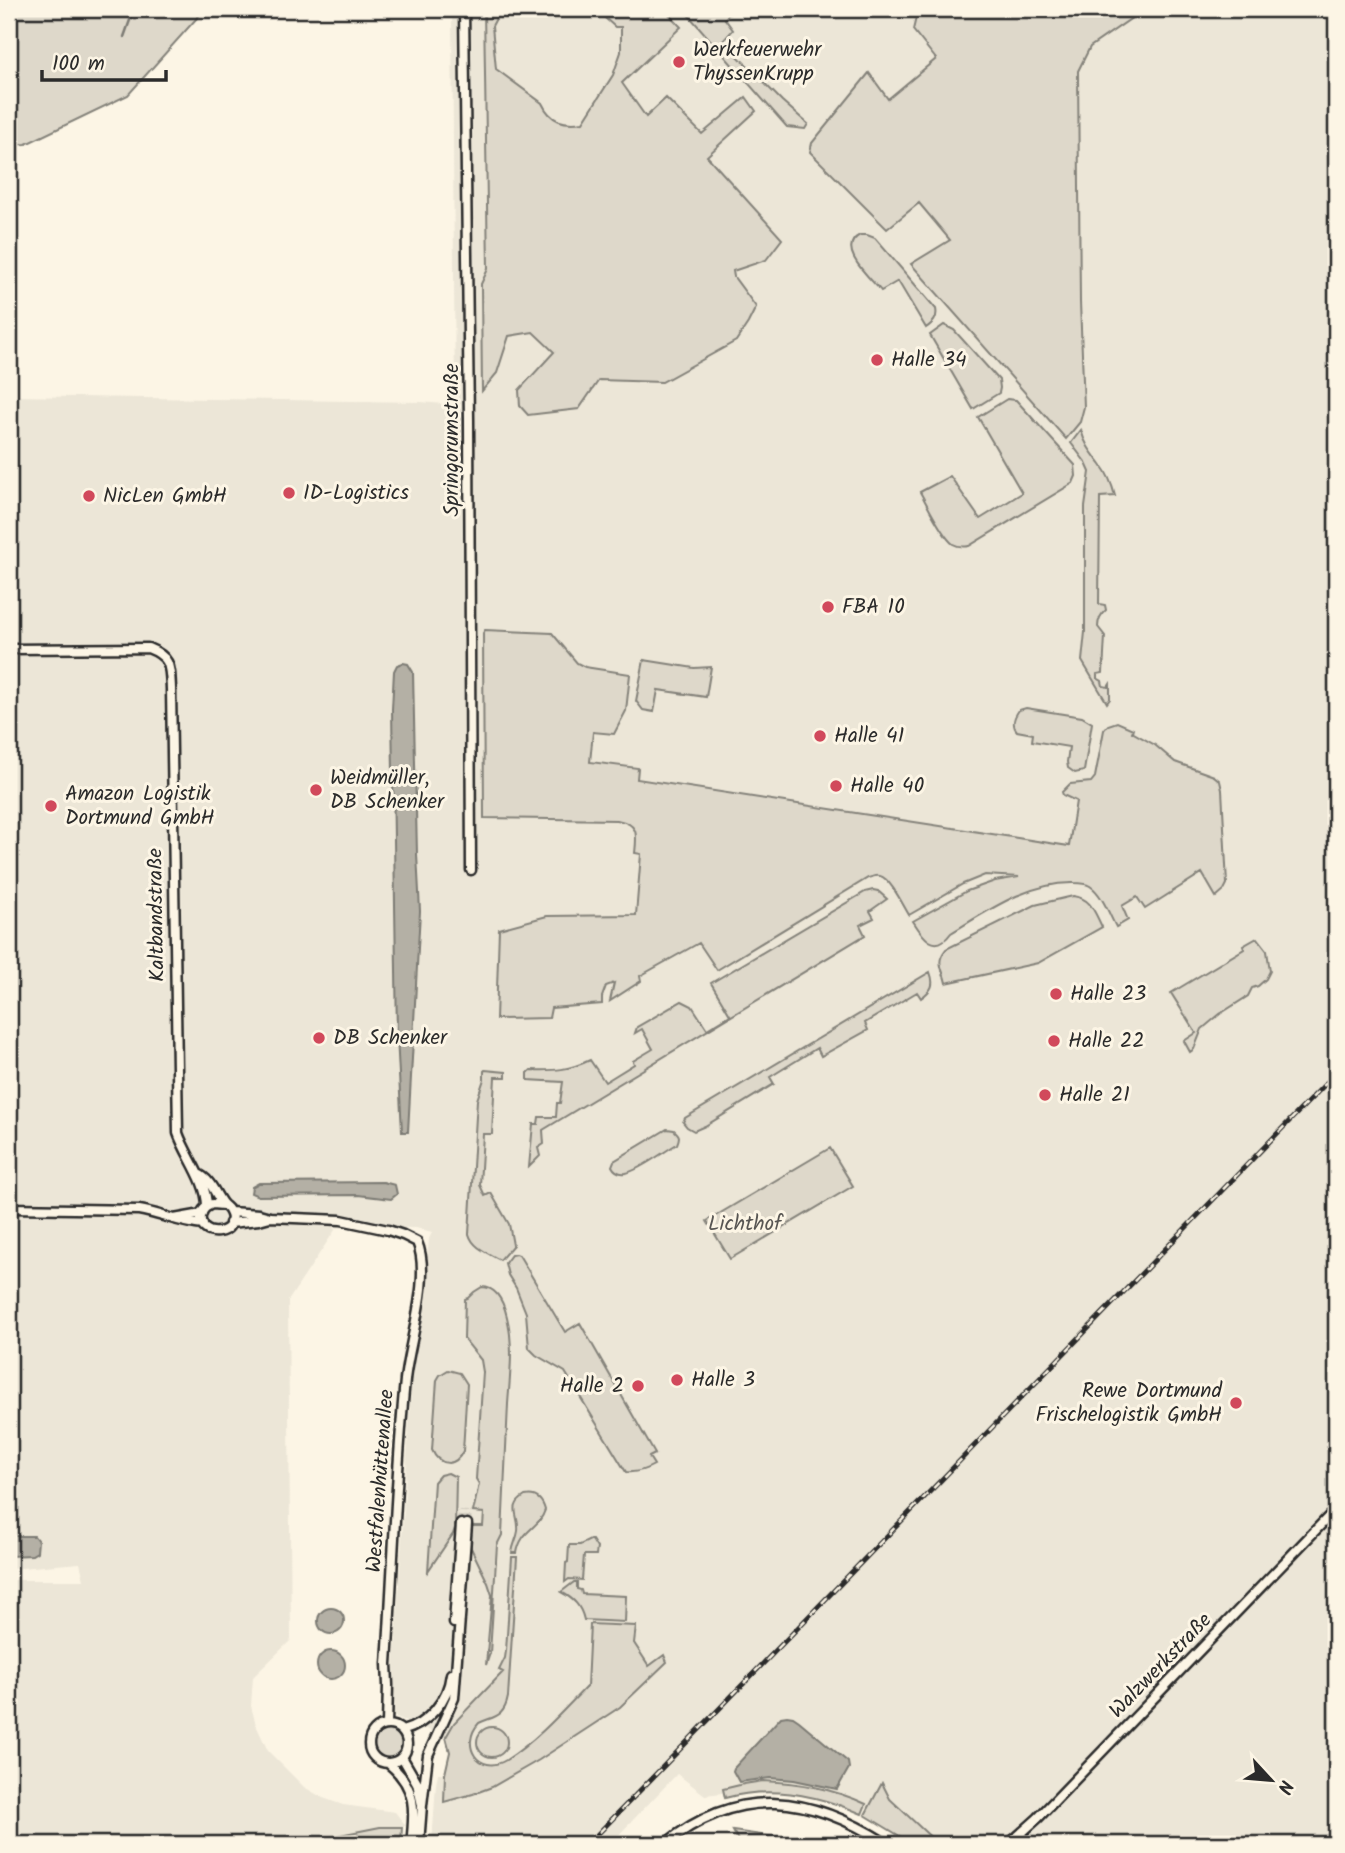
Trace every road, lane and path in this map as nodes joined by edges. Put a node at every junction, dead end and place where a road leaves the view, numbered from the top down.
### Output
1 (464, 9) edge
2 (9, 649) edge
3 (471, 870) dead end
4 (198, 1174) junction
5 (207, 1206) junction
6 (9, 1208) edge
7 (226, 1208) junction
8 (202, 1214) junction
9 (270, 1217) junction
10 (174, 1219) junction
11 (230, 1223) junction
12 (203, 1225) junction
13 (1336, 1509) edge
14 (387, 1725) junction
15 (402, 1731) junction
16 (402, 1757) junction
17 (389, 1764) junction
18 (422, 1805) junction
19 (411, 1844) edge
20 (419, 1844) edge
21 (665, 1844) edge
22 (887, 1844) edge
23 (1009, 1844) edge

1 - 3 street, Springorumstraße
2 - 4 street, Kaltbandstraße
4 - 5 street, Kaltbandstraße
4 - 7 street, Kaltbandstraße
5 - 7 street
5 - 8 street
6 - 10 street
7 - 9 street
7 - 11 street
8 - 10 street
8 - 12 street
9 - 11 street
9 - 14 street, Westfalenhüttenallee
10 - 12 street
11 - 12 street
13 - 23 street, Walzwerkstraße
14 - 15 street
14 - 17 street
15 - 16 street
15 - 18 street
16 - 17 street
16 - 18 street
17 - 19 street
18 - 20 street
21 - 22 street

